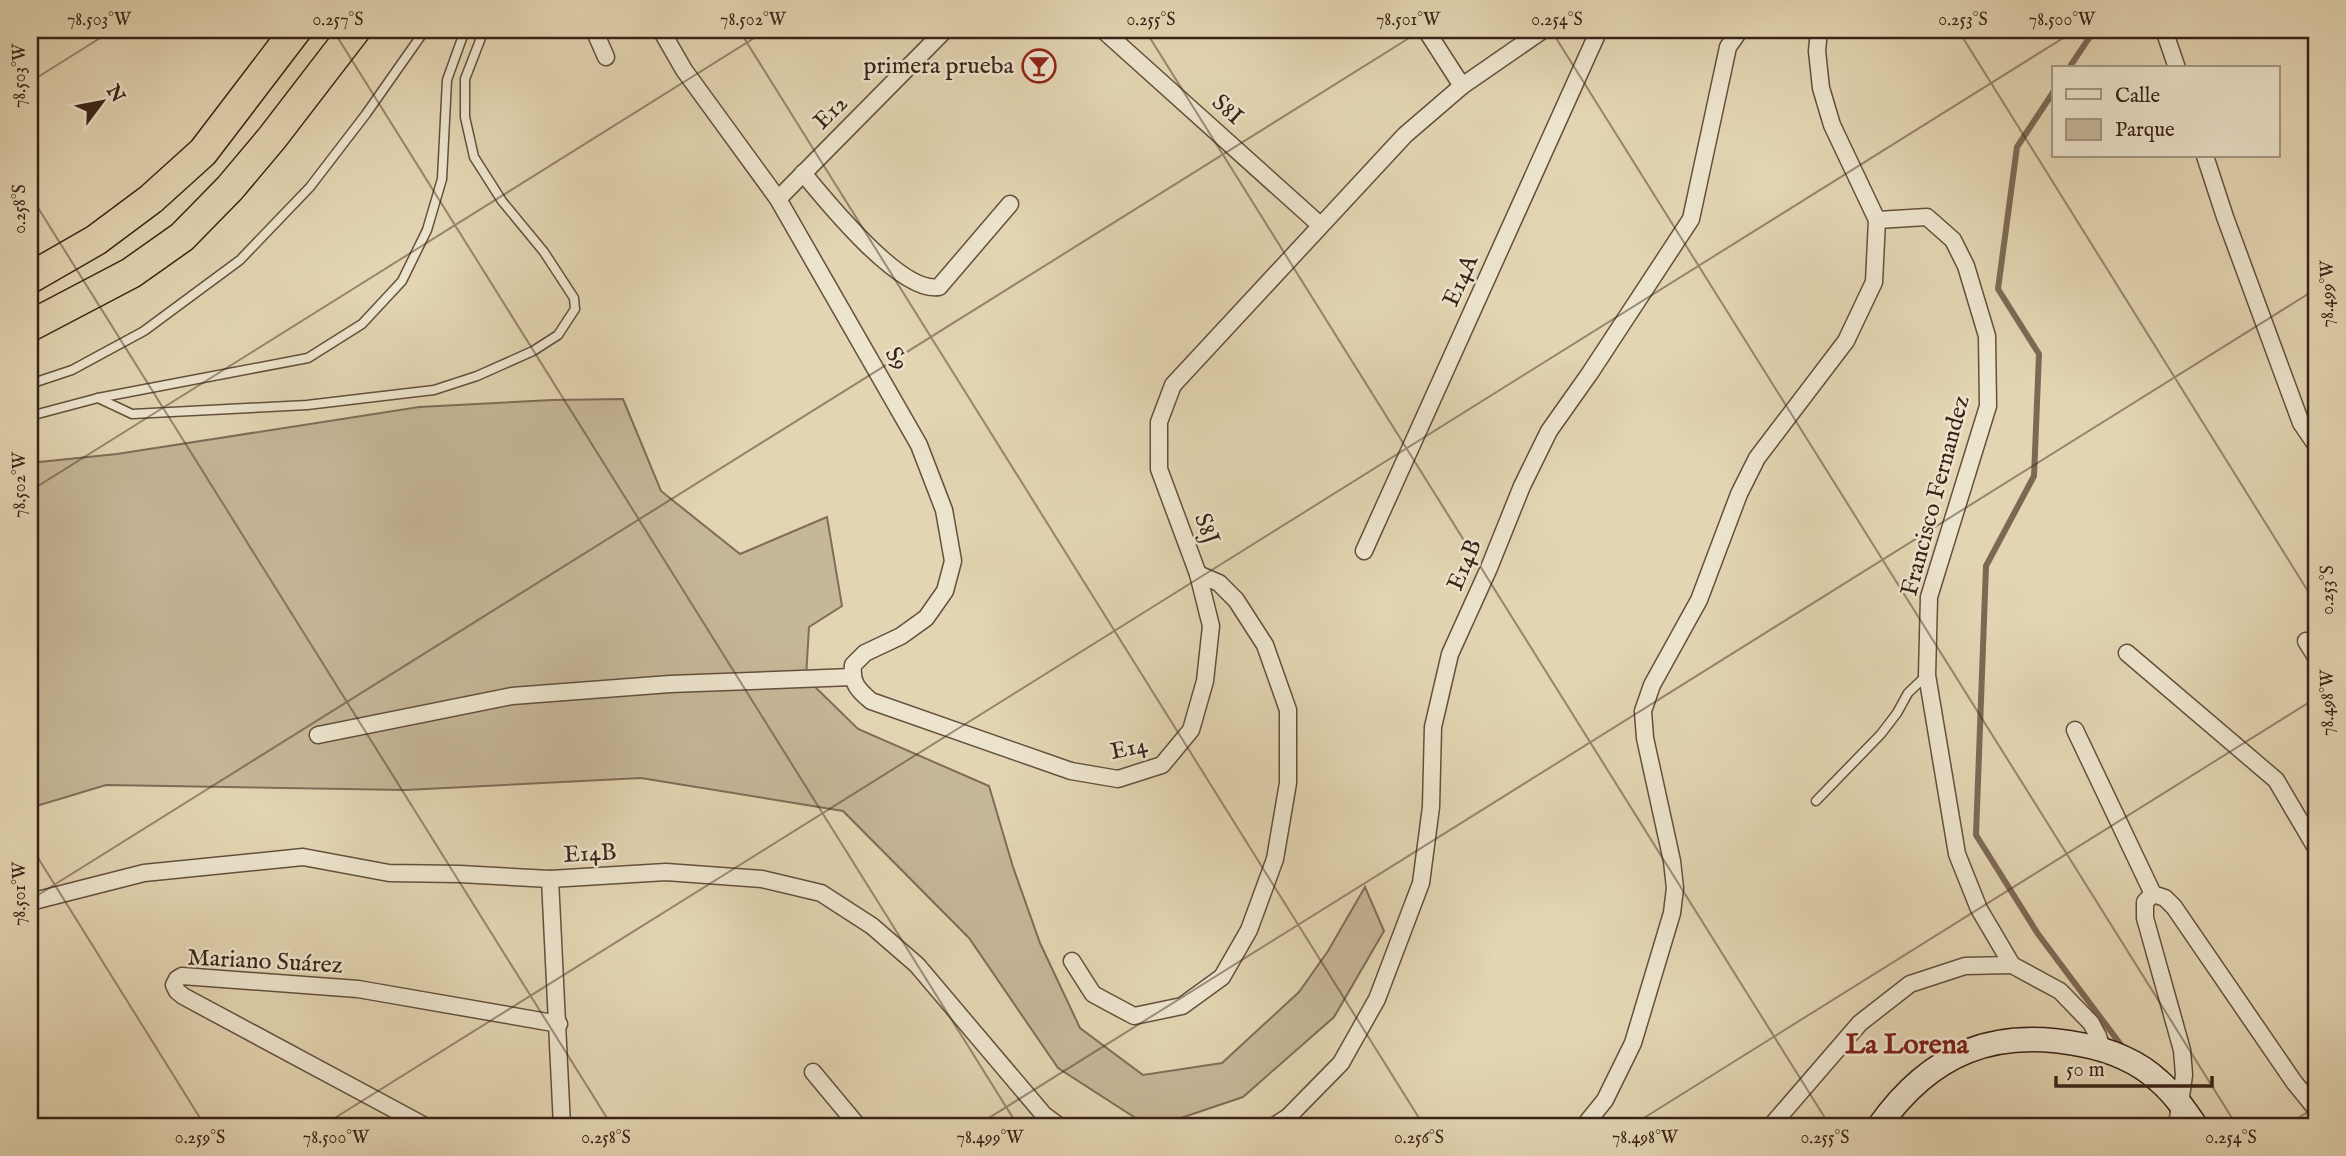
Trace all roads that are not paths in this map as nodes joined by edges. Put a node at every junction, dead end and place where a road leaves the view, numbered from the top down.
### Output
1 (296, 30) edge
2 (355, 30) edge
3 (425, 30) edge
4 (465, 30) edge
5 (485, 30) edge
6 (594, 30) edge
7 (945, 30) edge
8 (1103, 30) edge
9 (1426, 30) edge
10 (1544, 30) edge
11 (1599, 30) edge
12 (1740, 30) edge
13 (1819, 30) edge
14 (2164, 30) edge
15 (663, 31) edge
16 (606, 57) dead end
17 (2176, 66) edge
18 (1462, 86) junction
19 (2206, 158) edge
20 (803, 173) junction
21 (778, 199) junction
22 (1010, 204) dead end
23 (1877, 220) junction
24 (1320, 225) junction
25 (30, 278) edge
26 (30, 326) edge
27 (30, 384) edge
28 (98, 398) junction
29 (30, 415) edge
30 (2316, 445) edge
31 (1364, 551) dead end
32 (1198, 574) junction
33 (2306, 641) dead end
34 (2127, 653) dead end
35 (2316, 657) edge
36 (1927, 675) junction
37 (852, 677) junction
38 (2075, 730) dead end
39 (318, 735) dead end
40 (1816, 801) dead end
41 (2316, 848) edge
42 (550, 879) junction
43 (2153, 894) junction
44 (30, 902) edge
45 (1072, 961) dead end
46 (2012, 965) junction
47 (559, 1024) junction
48 (2102, 1049) junction
49 (813, 1072) dead end
50 (2316, 1109) edge
51 (2179, 1115) edge
52 (425, 1126) edge
53 (562, 1126) edge
54 (858, 1126) edge
55 (1059, 1126) edge
56 (1274, 1126) edge
57 (1584, 1126) edge
58 (1771, 1126) edge
59 (1879, 1126) edge
60 (2196, 1126) edge

1 - 25 highway
2 - 26 highway
3 - 27 lane
4 - 28 lane
5 - 28 lane
6 - 16 street
7 - 20 street, E12
8 - 24 street, S8I
9 - 18 street
10 - 18 street, S8J
11 - 31 street, E14A
12 - 56 street, E14B
13 - 23 street
14 - 17 street
15 - 21 street, S9
18 - 24 street, S8J
19 - 30 street
20 - 21 street, E12
20 - 22 street
21 - 37 street, S9
23 - 36 street, Francisco Fernandez
23 - 57 street
24 - 32 street, S8J
28 - 29 lane
32 - 37 street, E14
32 - 45 street, S8J
33 - 35 street
34 - 41 street
36 - 40 lane
36 - 46 street, Francisco Fernandez
37 - 39 street
38 - 43 street
42 - 44 street, E14B
42 - 47 street
42 - 55 street, E14B
43 - 50 street
43 - 51 street
46 - 48 street
46 - 58 street
47 - 52 street, Mariano Suárez
47 - 53 street
48 - 51 main road
48 - 59 main road
49 - 54 street
51 - 60 main road

